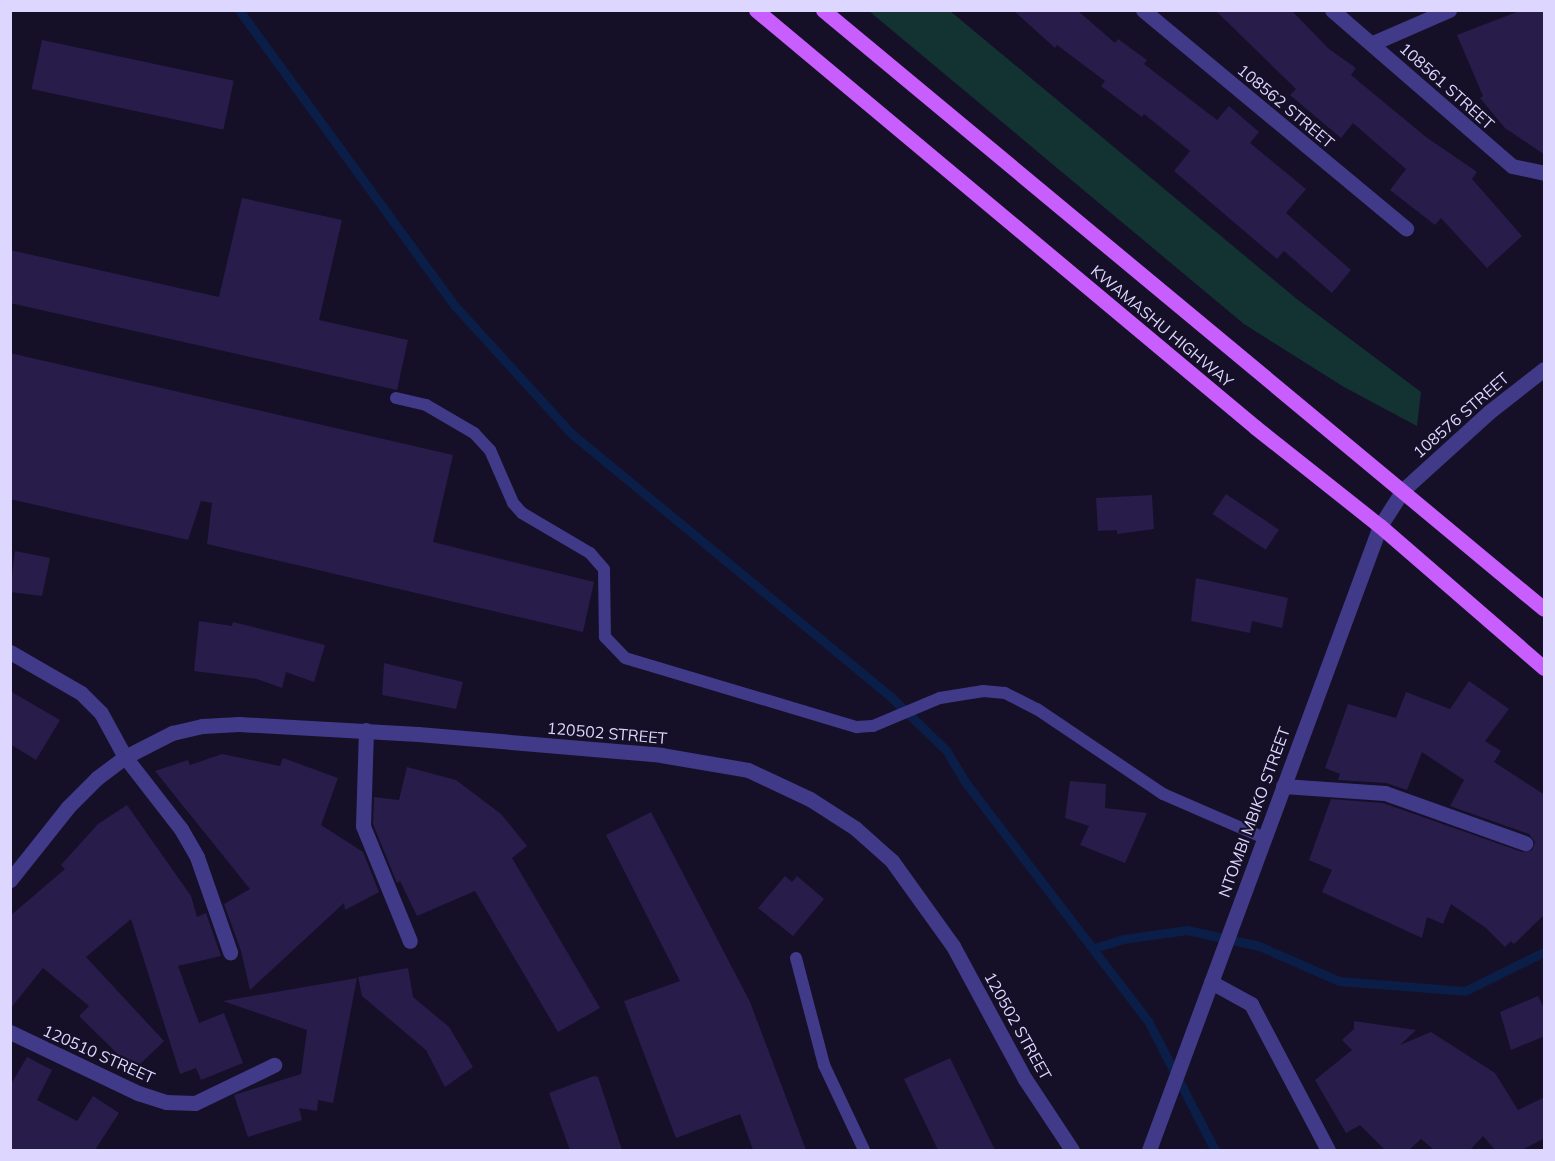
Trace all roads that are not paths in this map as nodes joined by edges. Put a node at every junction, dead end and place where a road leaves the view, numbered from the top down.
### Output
1 (756, 10) edge
2 (823, 10) edge
3 (1143, 10) edge
4 (1332, 10) edge
5 (1449, 10) edge
6 (1372, 43) junction
7 (1545, 173) edge
8 (1406, 228) dead end
9 (1545, 369) edge
10 (396, 398) dead end
11 (1404, 490) junction
12 (1380, 526) junction
13 (1545, 609) edge
14 (10, 652) edge
15 (1545, 668) edge
16 (366, 730) junction
17 (125, 757) junction
18 (1283, 786) junction
19 (1264, 838) junction
20 (1525, 843) dead end
21 (10, 880) edge
22 (410, 941) dead end
23 (230, 952) dead end
24 (796, 958) dead end
25 (1210, 982) junction
26 (10, 1032) edge
27 (274, 1065) dead end
28 (864, 1150) edge
29 (1072, 1150) edge
30 (1149, 1150) edge
31 (1328, 1150) edge

1 - 12 main road, KWAMASHU HIGHWAY
2 - 11 main road, KWAMASHU HIGHWAY
3 - 8 street, 108562 STREET
4 - 6 street, 108561 STREET
5 - 6 street
6 - 7 street, 108561 STREET
9 - 11 street, 108576 STREET
10 - 19 lane
11 - 12 street, NTOMBI MBIKO STREET
11 - 13 main road, KWAMASHU HIGHWAY
12 - 15 main road, KWAMASHU HIGHWAY
12 - 18 street, NTOMBI MBIKO STREET
14 - 17 street
16 - 17 street, 120502 STREET
16 - 22 street
16 - 29 street, 120502 STREET
17 - 21 street, 120502 STREET
17 - 23 street
18 - 19 street, NTOMBI MBIKO STREET
18 - 20 street
19 - 25 street, NTOMBI MBIKO STREET
24 - 28 lane
25 - 30 street, NTOMBI MBIKO STREET
25 - 31 street
26 - 27 street, 120510 STREET

